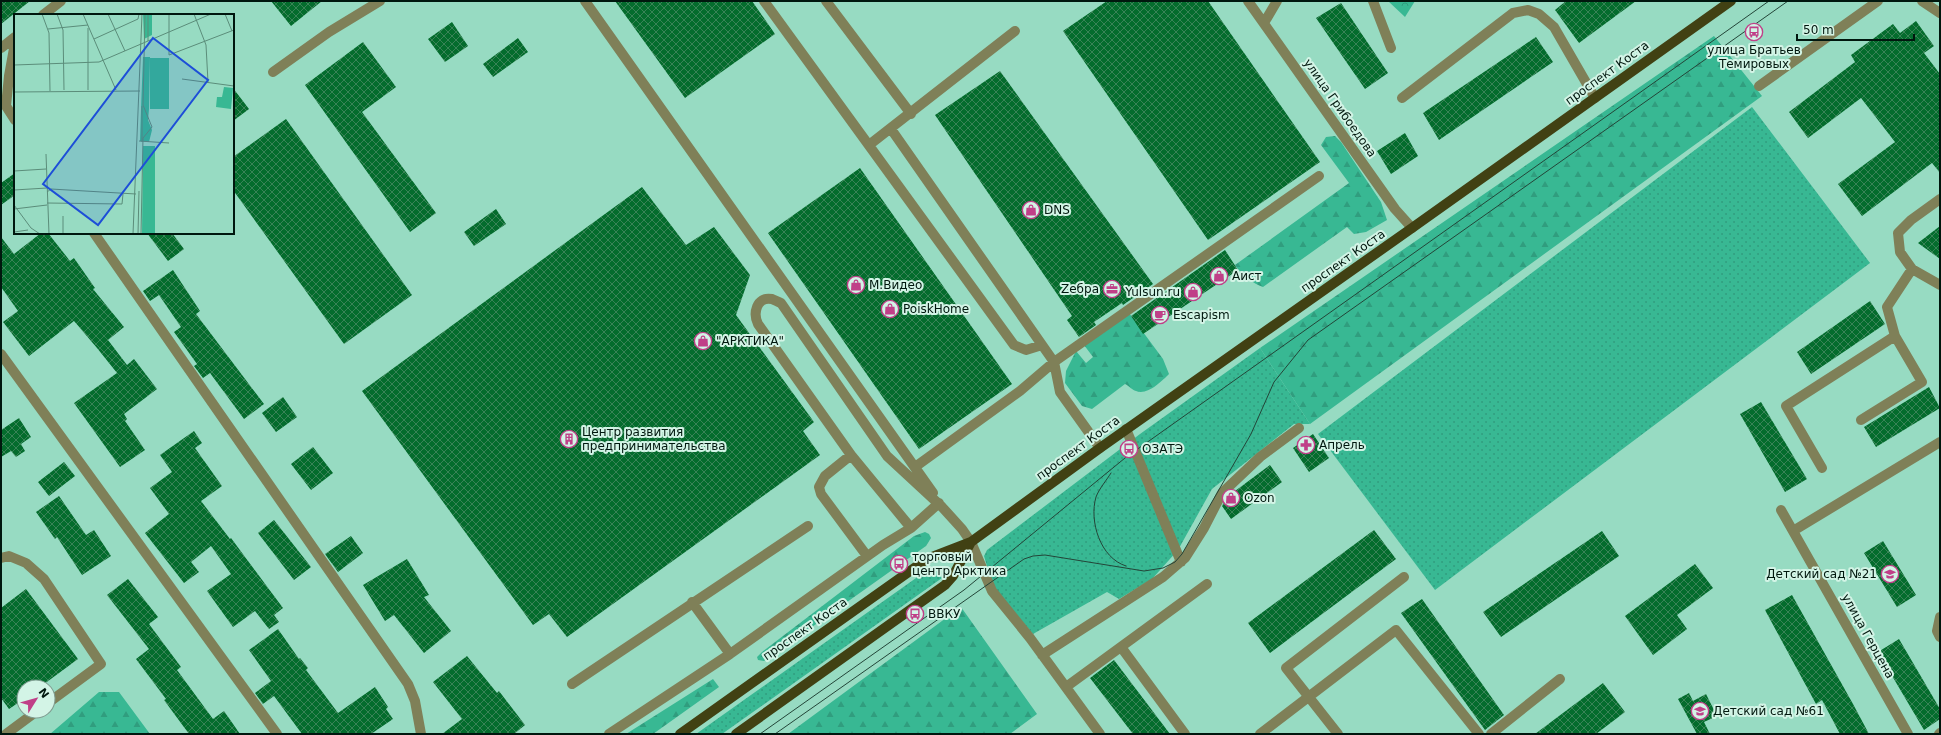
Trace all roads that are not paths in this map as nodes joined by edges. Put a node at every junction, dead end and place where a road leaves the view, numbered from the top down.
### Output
1 (61, 1) edge
2 (380, 1) edge
3 (585, 1) edge
4 (764, 1) edge
5 (826, 1) edge
6 (1248, 1) edge
7 (1277, 1) edge
8 (1372, 1) edge
9 (1731, 1) edge
10 (1878, 1) edge
11 (1922, 1) edge
12 (1940, 12) edge
13 (44, 14) edge
14 (1264, 23) junction
15 (1015, 32) dead end
16 (14, 38) edge
17 (1, 48) edge
18 (14, 48) edge
19 (1391, 48) dead end
20 (273, 72) dead end
21 (1759, 86) dead end
22 (1402, 98) dead end
23 (1595, 98) junction
24 (3, 105) edge
25 (911, 114) junction
26 (14, 119) edge
27 (891, 129) junction
28 (869, 145) junction
29 (1319, 176) dead end
30 (1940, 199) edge
31 (1412, 228) junction
32 (95, 234) edge
33 (1912, 269) junction
34 (1940, 285) edge
35 (1895, 336) junction
36 (1042, 345) junction
37 (1, 354) edge
38 (1054, 362) junction
39 (1861, 420) dead end
40 (1299, 428) dead end
41 (1126, 429) junction
42 (1940, 442) edge
43 (1100, 448) junction
44 (852, 455) junction
45 (914, 467) junction
46 (1822, 468) dead end
47 (939, 504) junction
48 (1781, 510) dead end
49 (808, 526) dead end
50 (911, 528) junction
51 (1793, 531) junction
52 (971, 542) junction
53 (867, 556) junction
54 (1, 558) edge
55 (1181, 562) junction
56 (1404, 578) dead end
57 (1207, 584) dead end
58 (692, 602) junction
59 (1940, 617) edge
60 (1940, 637) edge
61 (1121, 647) junction
62 (730, 654) junction
63 (1042, 655) junction
64 (1560, 679) dead end
65 (572, 684) dead end
66 (1066, 687) junction
67 (56, 697) edge
68 (1309, 698) junction
69 (26, 719) edge
70 (6, 734) edge
71 (277, 734) edge
72 (421, 734) edge
73 (608, 734) edge
74 (680, 734) edge
75 (736, 734) edge
76 (1100, 734) edge
77 (1185, 734) edge
78 (1260, 734) edge
79 (1338, 734) edge
80 (1479, 734) edge
81 (1491, 734) edge
82 (1908, 734) edge

1 - 13 street
2 - 20 street
3 - 45 street
4 - 28 street
5 - 25 street
6 - 14 street, улица Грибоедова
7 - 14 street
8 - 19 street
9 - 23 main road, проспект Коста
10 - 21 street
11 - 12 street
14 - 31 street, улица Грибоедова
15 - 25 street
16 - 17 street
18 - 24 street
22 - 23 street
23 - 31 main road, проспект Коста
24 - 26 street
25 - 27 street
27 - 28 street
27 - 36 street
28 - 36 street
29 - 38 street
30 - 33 street
31 - 41 main road, проспект Коста
32 - 72 street
33 - 34 street
33 - 35 street
35 - 39 street
35 - 46 street
36 - 38 street
37 - 71 street
38 - 43 street
38 - 45 street
40 - 55 street
41 - 43 main road, проспект Коста
41 - 55 street
42 - 51 street
43 - 52 main road, проспект Коста
44 - 47 street
44 - 50 street
44 - 53 street
45 - 47 street
47 - 50 street
47 - 52 street
48 - 51 street, улица Герцена
49 - 58 street
50 - 53 street
51 - 82 street, улица Герцена
52 - 63 street
52 - 74 main road, проспект Коста
52 - 75 main road, проспект Коста
53 - 62 street
54 - 67 street
55 - 63 street
56 - 68 street
57 - 61 street
58 - 62 street
58 - 65 street
59 - 60 street
61 - 66 street
61 - 77 street
62 - 73 street
63 - 66 street
64 - 81 street
66 - 76 street
68 - 78 street
68 - 79 street
68 - 80 street
69 - 70 street

